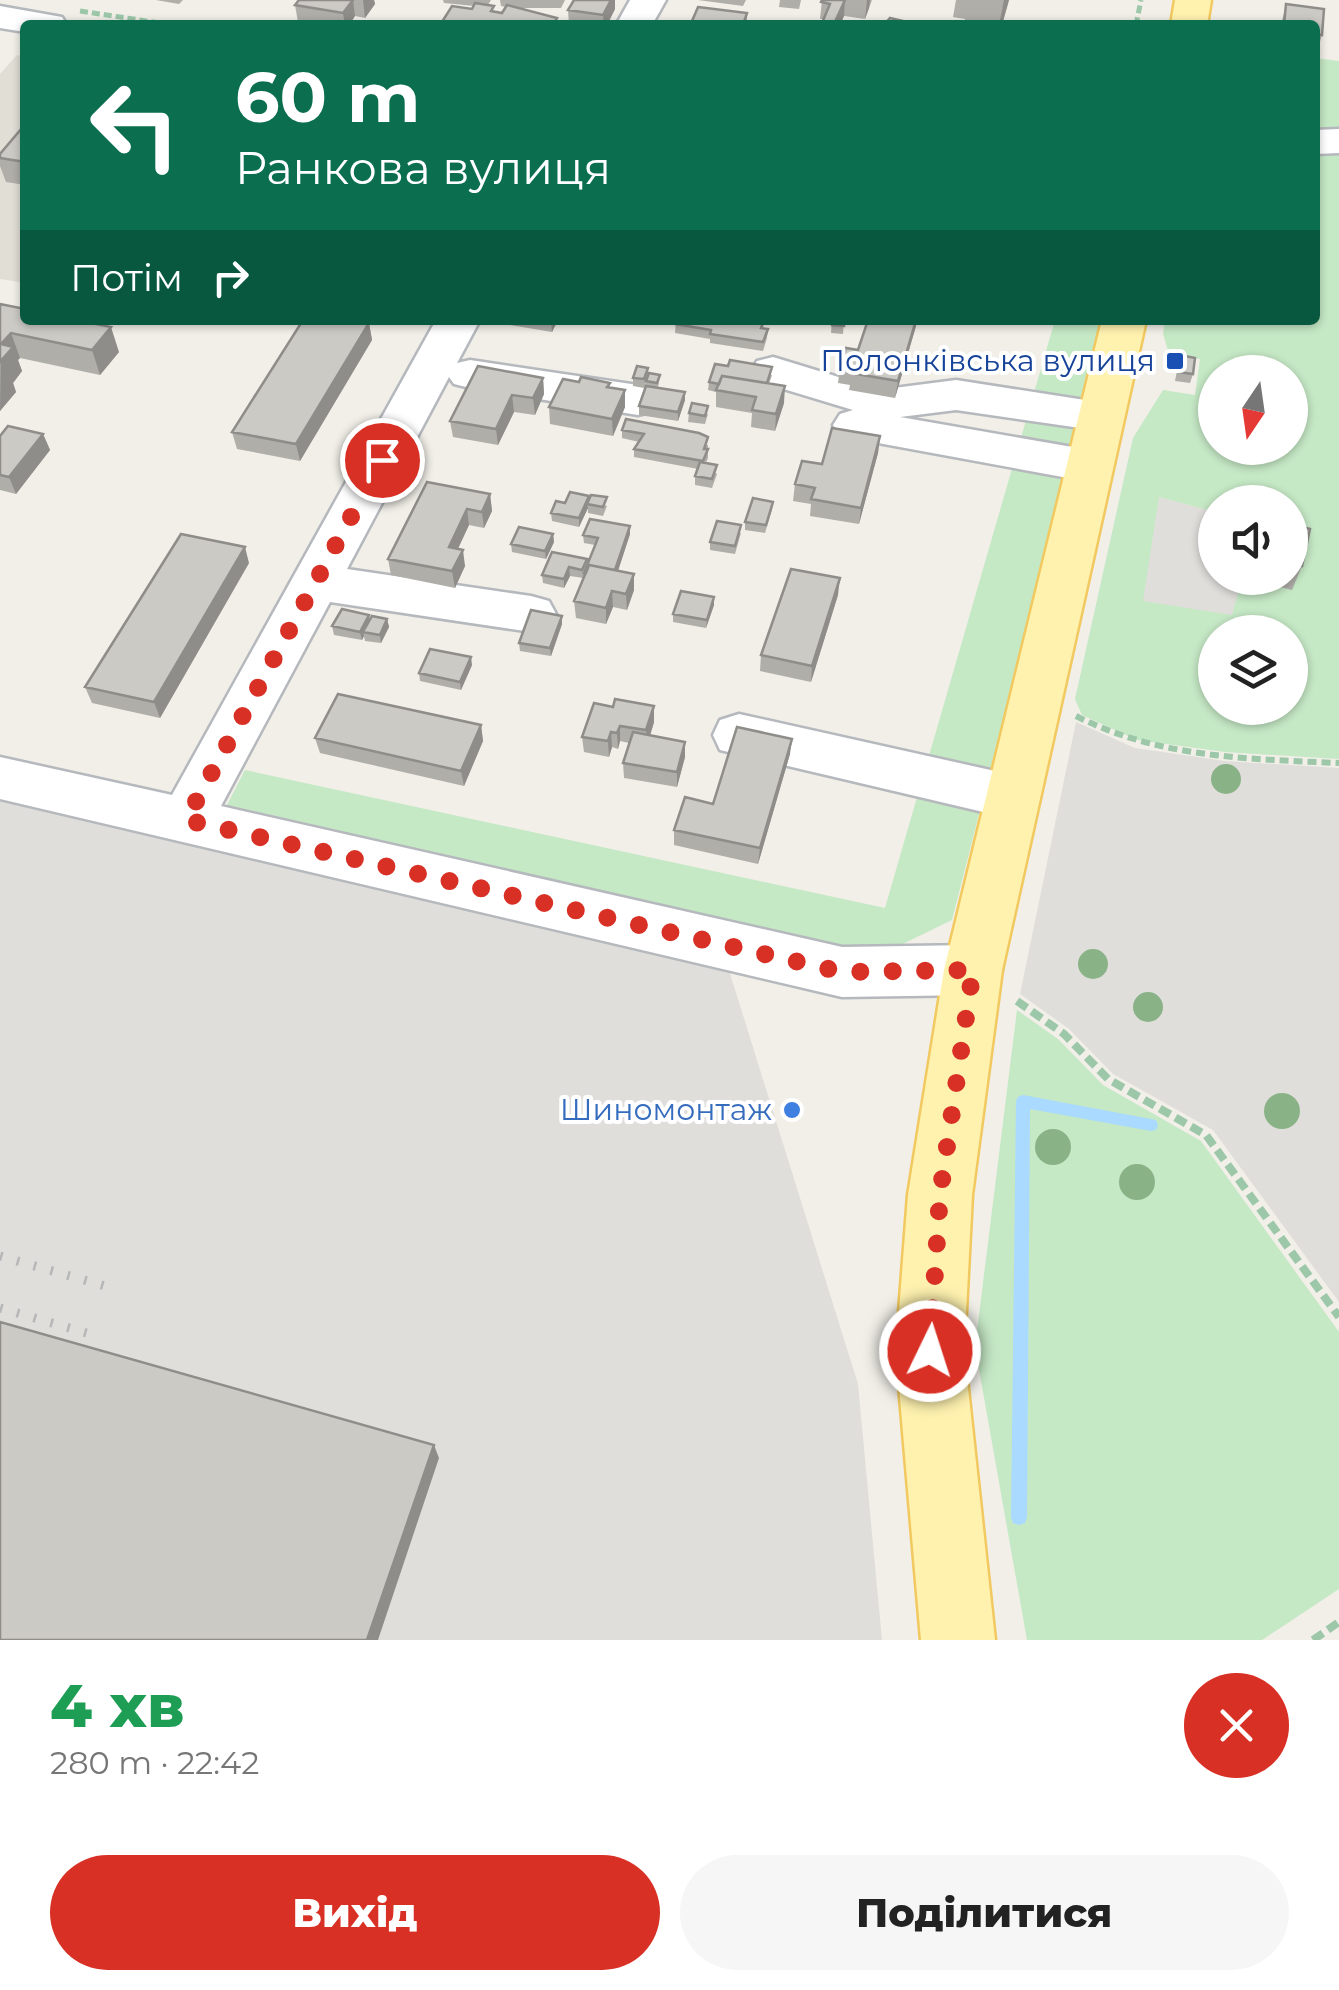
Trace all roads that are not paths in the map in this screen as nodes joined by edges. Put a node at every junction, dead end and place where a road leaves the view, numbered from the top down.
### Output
1 (51, 14) edge
2 (0, 18) edge
3 (455, 325) edge
4 (1123, 325) edge
5 (432, 368) junction
6 (772, 371) edge
7 (638, 400) edge
8 (796, 414) dead end
9 (1101, 416) junction
10 (1090, 466) junction
11 (316, 582) junction
12 (531, 614) edge
13 (739, 735) edge
14 (0, 778) edge
15 (1013, 796) junction
16 (186, 820) junction
17 (973, 970) junction
18 (958, 1640) edge

1 - 2 street
3 - 5 street
4 - 9 main road
5 - 7 street
5 - 11 street
6 - 9 street
8 - 10 street
9 - 10 main road
10 - 15 main road
11 - 12 street
11 - 16 street
13 - 15 street
14 - 16 street
15 - 17 main road
16 - 17 street
17 - 18 main road

